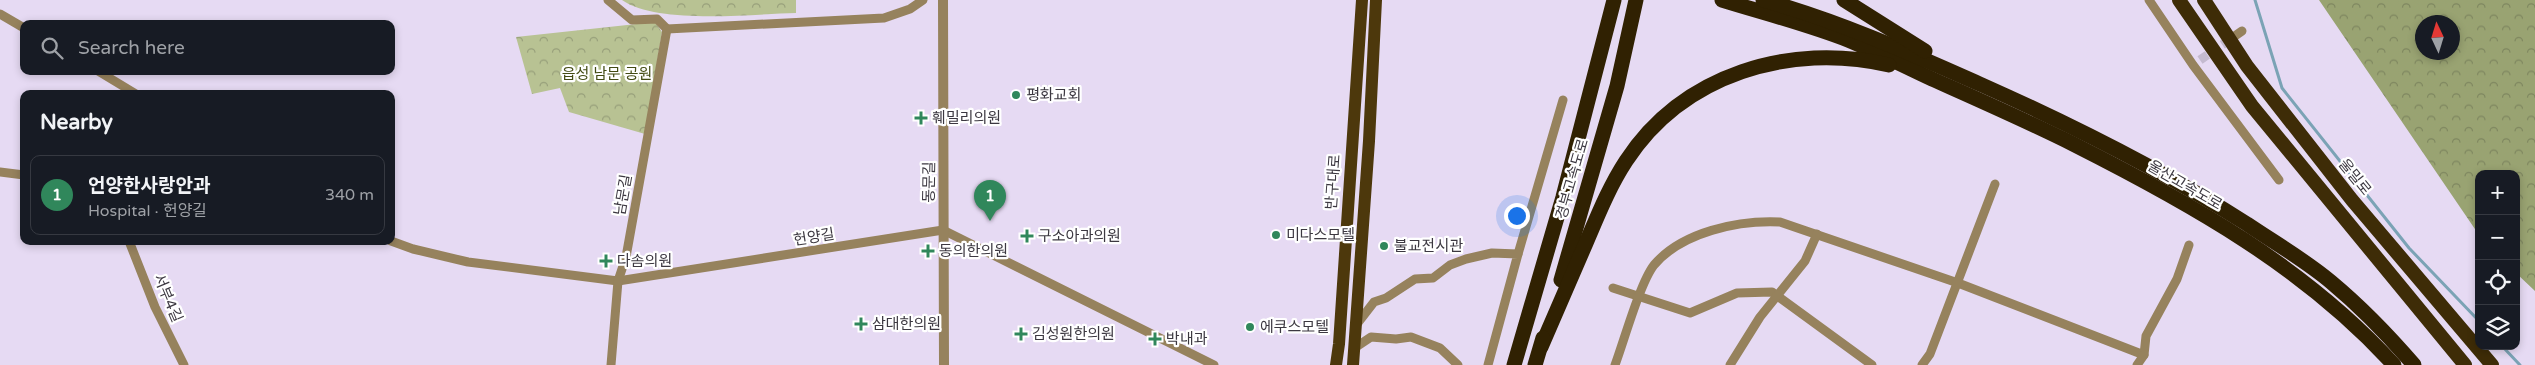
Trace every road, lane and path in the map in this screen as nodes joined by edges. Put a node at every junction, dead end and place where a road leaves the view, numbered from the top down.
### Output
1 (608, 0) edge
2 (923, 0) edge
3 (943, 0) edge
4 (1362, 0) edge
5 (1376, 0) edge
6 (1614, 0) edge
7 (1636, 0) edge
8 (1722, 0) edge
9 (1763, 0) edge
10 (1844, 0) edge
11 (2149, 0) edge
12 (2179, 0) edge
13 (2204, 0) edge
14 (0, 14) edge
15 (20, 26) edge
16 (666, 29) junction
17 (2242, 31) dead end
18 (2232, 38) tunnel mouth
19 (105, 75) edge
20 (1931, 78) junction
21 (1989, 88) junction
22 (129, 90) edge
23 (1563, 100) dead end
24 (0, 172) edge
25 (20, 174) edge
26 (2279, 180) dead end
27 (1995, 184) dead end
28 (943, 230) junction
29 (1817, 234) junction
30 (395, 242) edge
31 (131, 245) edge
32 (2189, 245) dead end
33 (1518, 254) junction
34 (618, 281) junction
35 (1958, 283) junction
36 (1613, 288) dead end
37 (1778, 295) junction
38 (1640, 296) junction
39 (1357, 324) junction
40 (1356, 347) junction
41 (1541, 347) junction
42 (2144, 355) junction
43 (184, 365) edge
44 (611, 365) edge
45 (944, 365) edge
46 (1214, 365) edge
47 (1336, 365) edge
48 (1353, 365) edge
49 (1458, 365) edge
50 (1488, 365) edge
51 (1514, 365) edge
52 (1535, 365) edge
53 (1615, 365) edge
54 (1730, 365) edge
55 (1872, 365) edge
56 (1922, 365) edge
57 (2138, 365) edge
58 (2394, 365) edge
59 (2414, 365) edge
60 (2465, 365) edge
61 (2492, 365) edge

1 - 16 street
2 - 16 street
3 - 28 street, 동문길
4 - 47 main road, 반구대로
5 - 39 main road
6 - 51 highway, 경부고속도로
7 - 41 highway, 경부고속도로
8 - 20 highway
9 - 21 highway
10 - 21 highway
11 - 26 street
12 - 60 highway
13 - 61 highway, 울밀로
14 - 15 street
16 - 34 street, 남문길
17 - 18 street
19 - 22 street
20 - 41 highway
20 - 58 highway, 울산고속도로
21 - 59 highway, 울산고속도로
23 - 33 street
24 - 25 street
27 - 35 street
28 - 34 street, 헌양길
28 - 45 street, 동문길
28 - 46 street
29 - 35 street
29 - 37 street
29 - 38 street
30 - 34 street, 헌양길
31 - 43 street, 서부4길
32 - 42 street
33 - 39 street
33 - 50 street
34 - 44 street, 남문길
35 - 42 street
35 - 56 street
36 - 38 street
37 - 38 street
37 - 54 street
37 - 55 street
38 - 53 street
39 - 40 main road
40 - 48 main road
40 - 49 street
41 - 52 highway, 경부고속도로
42 - 57 street

